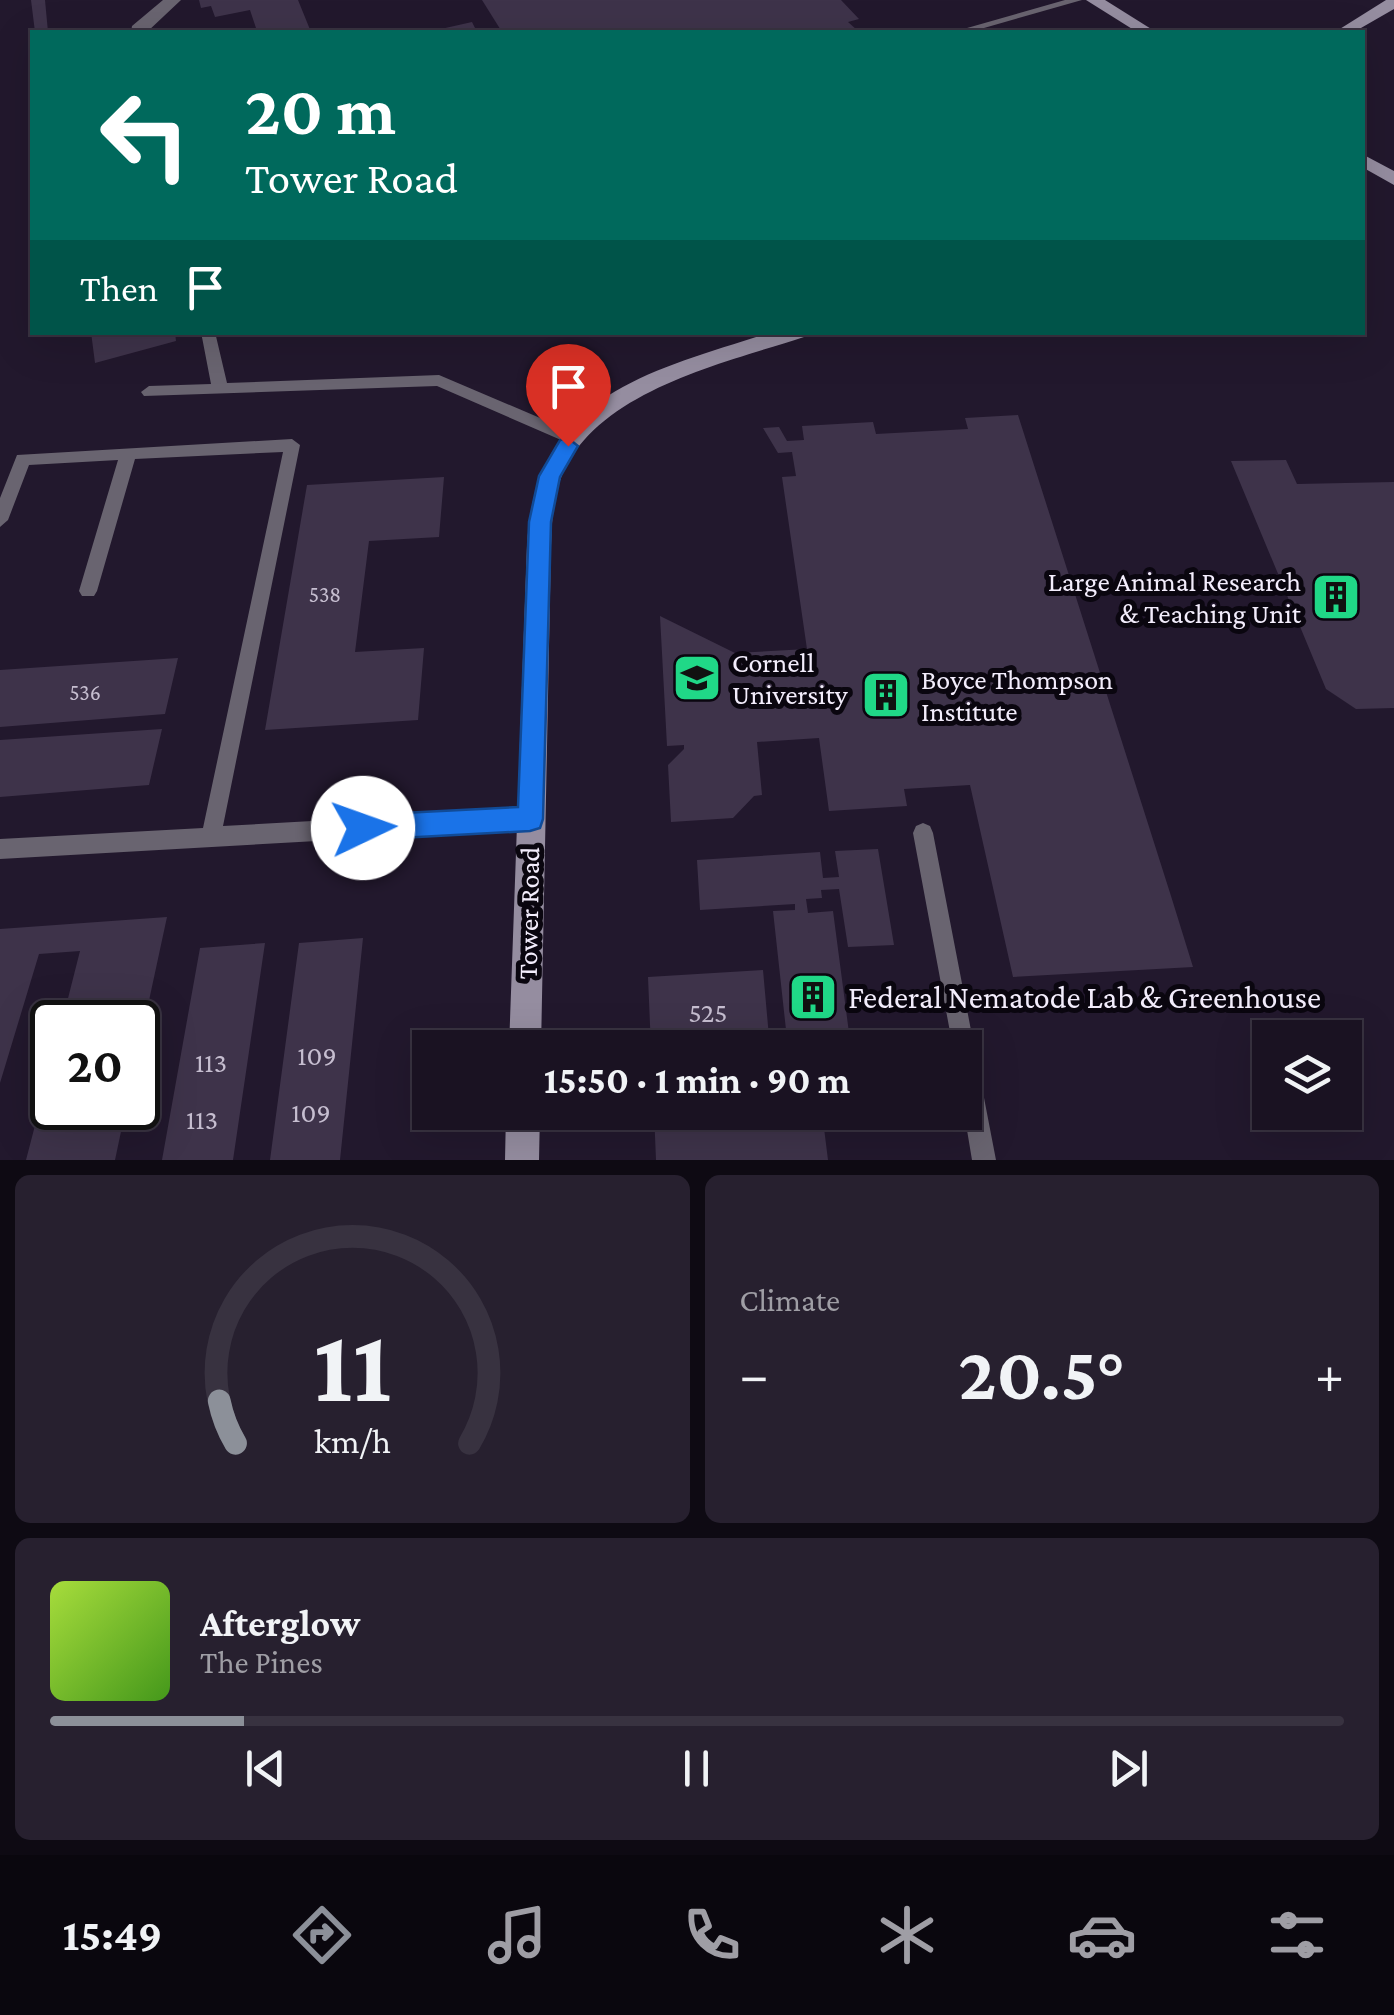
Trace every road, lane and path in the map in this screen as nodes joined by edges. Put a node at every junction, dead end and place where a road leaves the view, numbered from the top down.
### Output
1 (173, 0) edge
2 (1077, 0) edge
3 (1094, 0) edge
4 (1394, 2) edge
5 (138, 30) edge
6 (966, 30) edge
7 (1145, 30) edge
8 (1346, 30) edge
9 (1365, 161) edge
10 (1394, 179) edge
11 (209, 335) edge
12 (789, 335) edge
13 (220, 388) junction
14 (149, 392) dead end
15 (574, 439) junction
16 (128, 454) junction
17 (0, 520) edge
18 (88, 591) dead end
19 (530, 819) junction
20 (923, 833) dead end
21 (212, 836) junction
22 (0, 849) edge
23 (525, 1030) edge
24 (961, 1030) edge
25 (523, 1130) edge
26 (979, 1130) edge
27 (522, 1160) edge
28 (984, 1160) edge

1 - 5 street
2 - 6 lane
3 - 7 street
4 - 8 street
9 - 10 street
11 - 13 lane
12 - 15 street, Tower Road
13 - 14 lane
13 - 15 lane
15 - 19 street, Tower Road
16 - 17 lane
16 - 18 lane
16 - 21 lane
19 - 21 lane
19 - 23 street, Tower Road
20 - 24 lane
21 - 22 lane
25 - 27 street
26 - 28 lane

